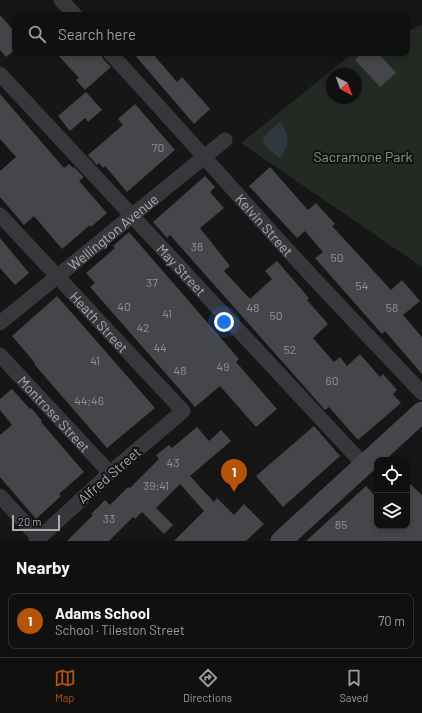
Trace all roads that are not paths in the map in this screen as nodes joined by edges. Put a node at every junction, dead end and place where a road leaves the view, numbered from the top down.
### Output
1 (61, 0) edge
2 (72, 12) edge
3 (113, 56) edge
4 (0, 74) edge
5 (225, 140) dead end
6 (204, 157) junction
7 (0, 215) edge
8 (132, 216) junction
9 (58, 276) junction
10 (0, 323) edge
11 (0, 355) edge
12 (422, 393) edge
13 (184, 411) joint
14 (422, 412) edge
15 (364, 466) junction
16 (110, 473) junction
17 (0, 496) edge
18 (37, 539) edge
19 (281, 541) edge

1 - 2 street
3 - 6 street, Kelvin Street
4 - 8 street, May Street
5 - 6 street, Wellington Avenue
6 - 8 street, Wellington Avenue
6 - 12 street, Kelvin Street
7 - 9 street, Heath Street
8 - 9 street, Wellington Avenue
8 - 15 street, May Street
9 - 10 street, Wellington Avenue
9 - 13 street, Heath Street
11 - 16 street, Montrose Street
13 - 16 street, Alfred Street
14 - 15 main road
15 - 19 main road
16 - 18 street, Alfred Street
17 - 18 street

